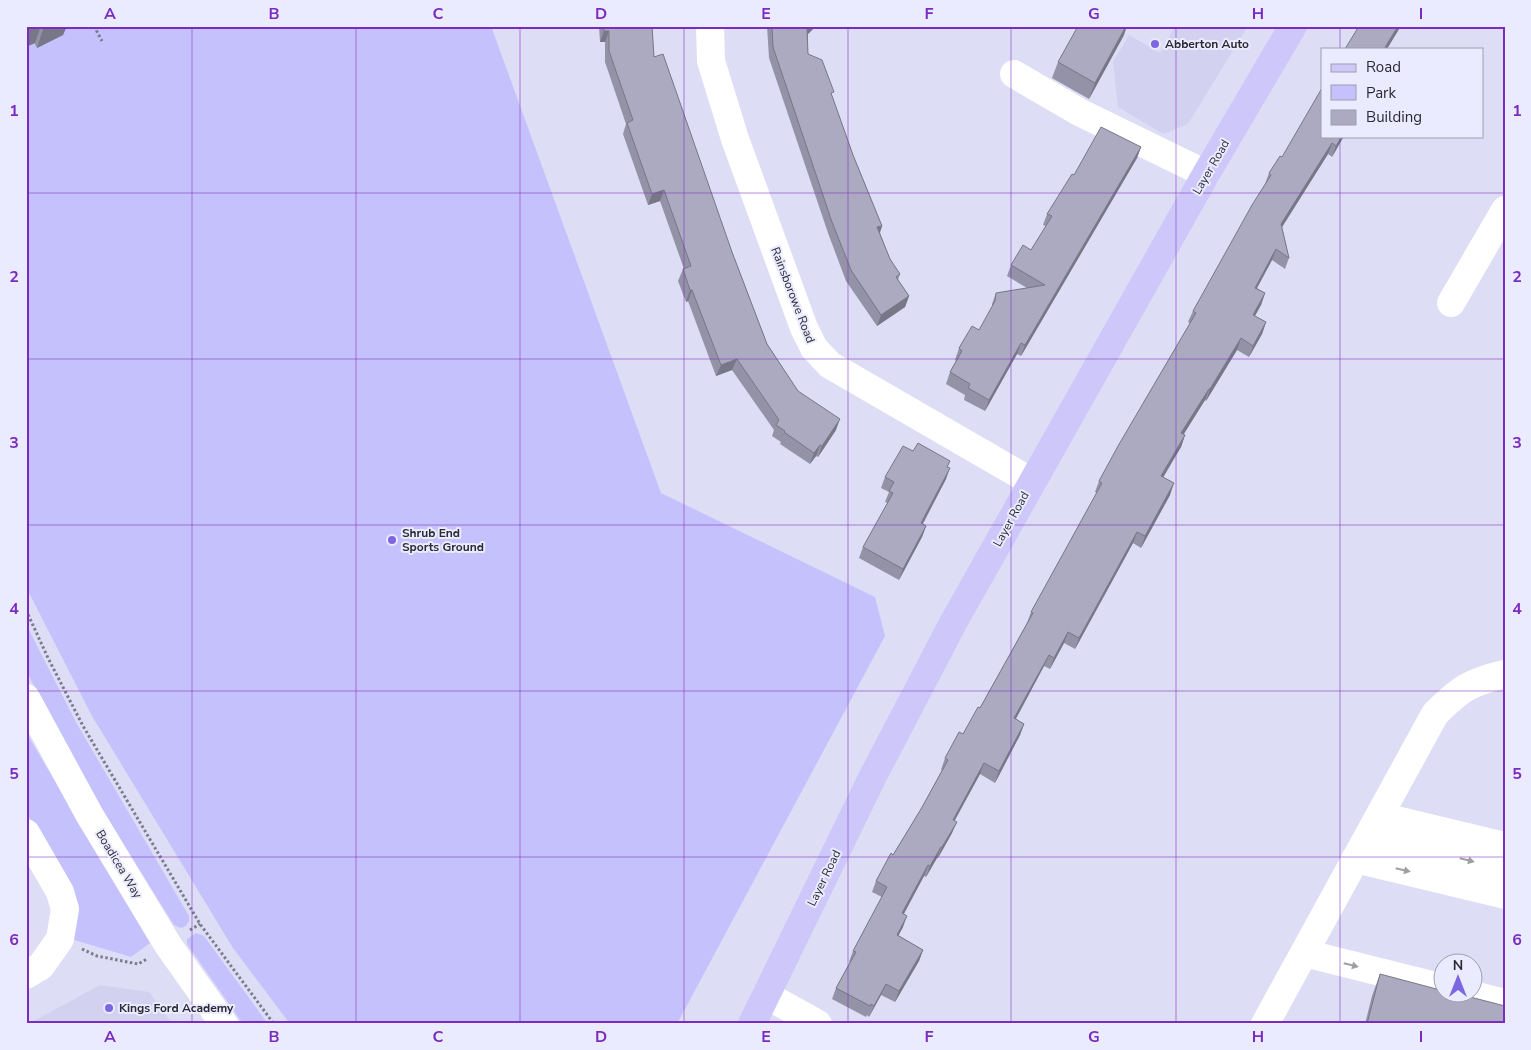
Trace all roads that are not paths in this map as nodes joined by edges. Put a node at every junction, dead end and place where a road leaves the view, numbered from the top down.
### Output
1 (710, 26) edge
2 (1293, 26) edge
3 (1014, 74) dead end
4 (1206, 174) junction
5 (1505, 210) edge
6 (1451, 303) dead end
7 (1032, 482) junction
8 (1505, 674) edge
9 (26, 698) edge
10 (1379, 817) junction
11 (1505, 827) edge
12 (26, 832) edge
13 (1505, 846) edge
14 (1355, 859) junction
15 (1504, 889) edge
16 (1304, 953) junction
17 (26, 975) edge
18 (1434, 986) edge
19 (766, 995) junction
20 (1484, 998) edge
21 (1505, 1003) edge
22 (224, 1024) edge
23 (752, 1024) edge
24 (818, 1024) edge
25 (1265, 1024) edge

1 - 7 street, Rainsborowe Road
2 - 4 main road, Layer Road
3 - 4 street
4 - 7 main road, Layer Road
5 - 6 street
7 - 19 main road, Layer Road
8 - 10 street
9 - 22 street, Boadicea Way
10 - 11 street
10 - 13 street
10 - 14 street
10 -> 15 street
12 - 17 street
14 -> 15 street
14 - 16 street
16 -> 18 street
16 - 25 street
19 - 23 main road, Layer Road
19 - 24 street
20 - 21 street

